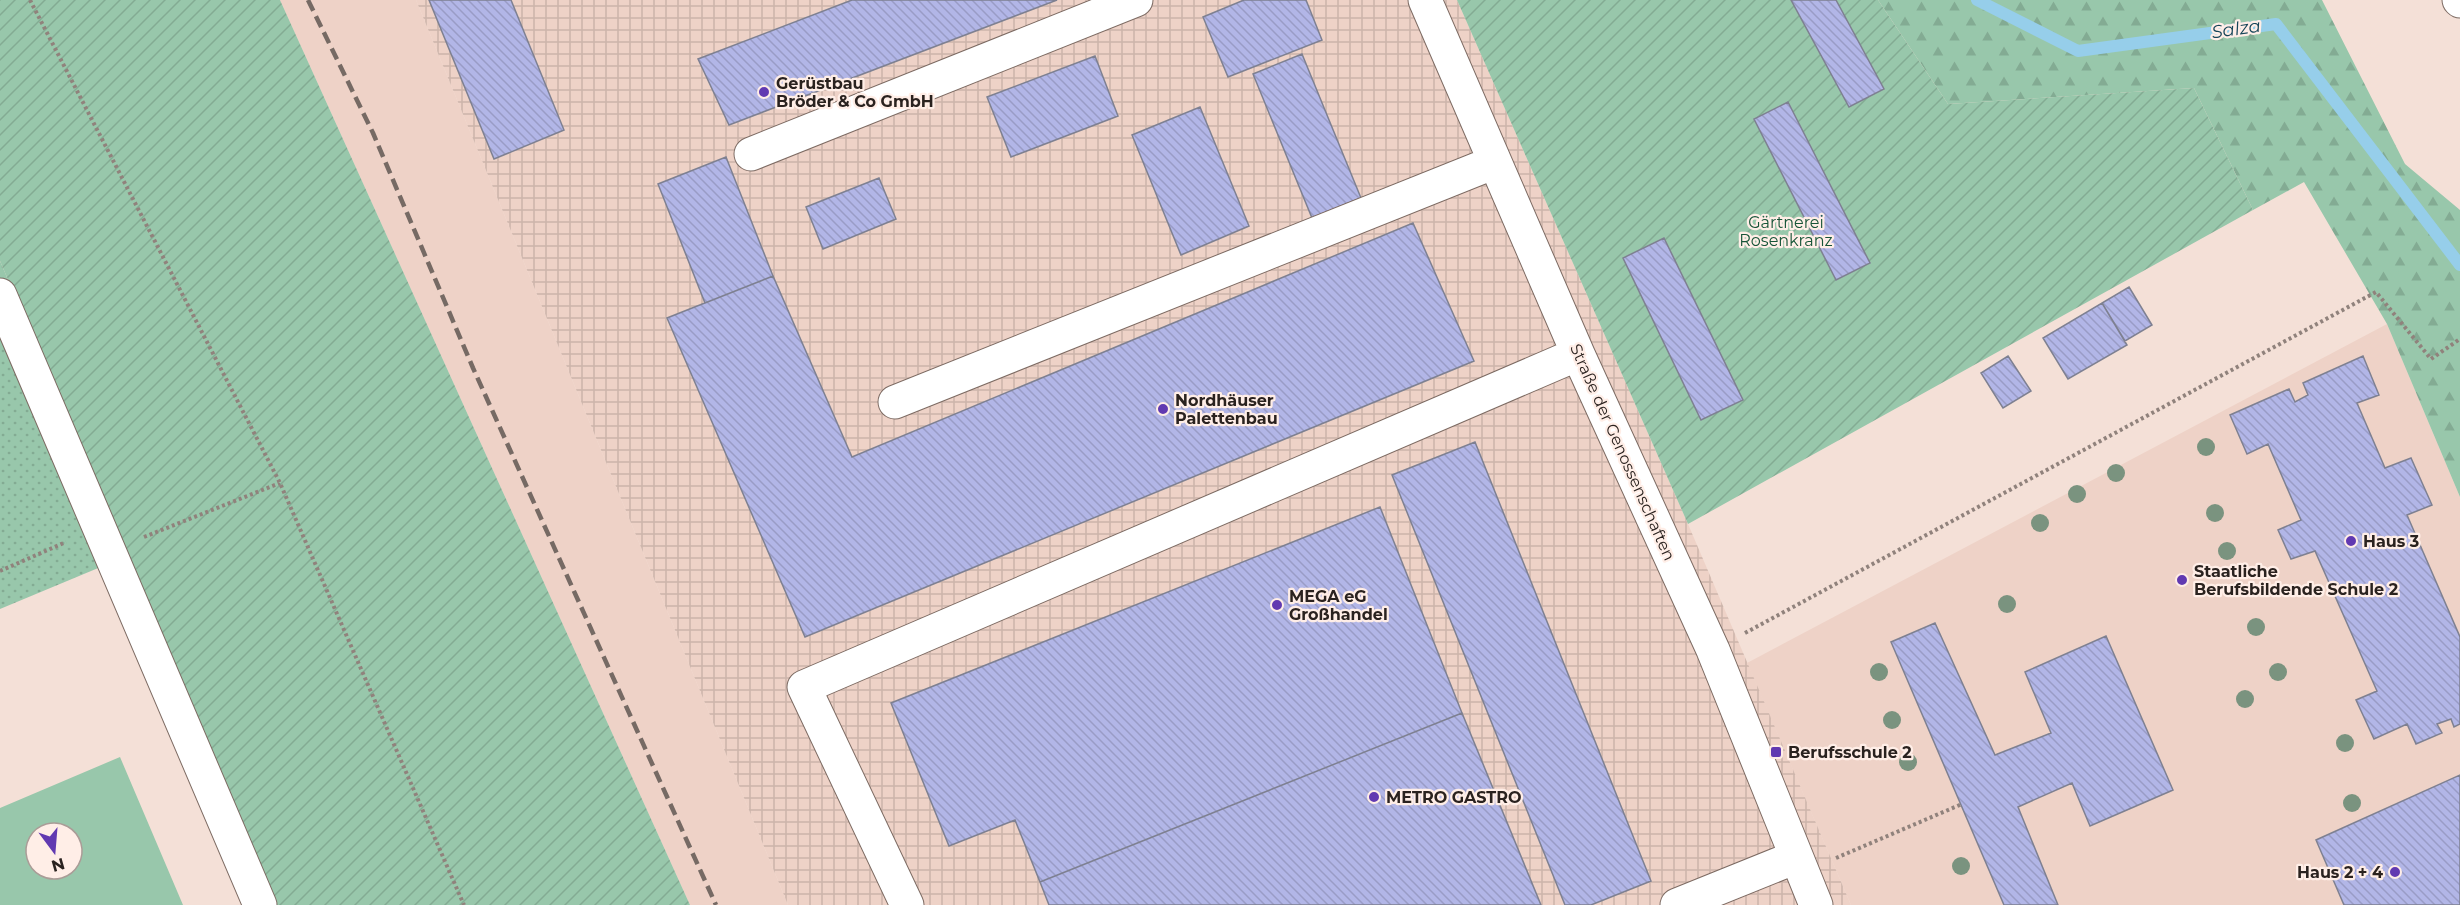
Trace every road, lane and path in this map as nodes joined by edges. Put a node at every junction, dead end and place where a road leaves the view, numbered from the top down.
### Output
1 (30, 0) edge
2 (1136, 0) edge
3 (1425, 0) edge
4 (751, 154) dead end
5 (1495, 162) junction
6 (0, 295) edge
7 (2460, 339) edge
8 (1578, 354) junction
9 (895, 402) dead end
10 (280, 483) junction
11 (105, 539) junction
12 (0, 571) edge
13 (1713, 650) junction
14 (1962, 804) dead end
15 (1799, 864) junction
16 (260, 905) edge
17 (464, 905) edge
18 (907, 905) edge
19 (1677, 905) edge
20 (1816, 905) edge

1 - 10 path
2 - 4 street
3 - 5 street, Straße der Genossenschaften
5 - 8 street, Straße der Genossenschaften
5 - 9 street
6 - 11 street
7 - 13 path
8 - 13 street, Straße der Genossenschaften
8 - 18 street
10 - 11 path
10 - 17 path
11 - 12 path
11 - 16 street
13 - 15 street, Straße der Genossenschaften
14 - 15 path
15 - 19 street
15 - 20 street, Straße der Genossenschaften

